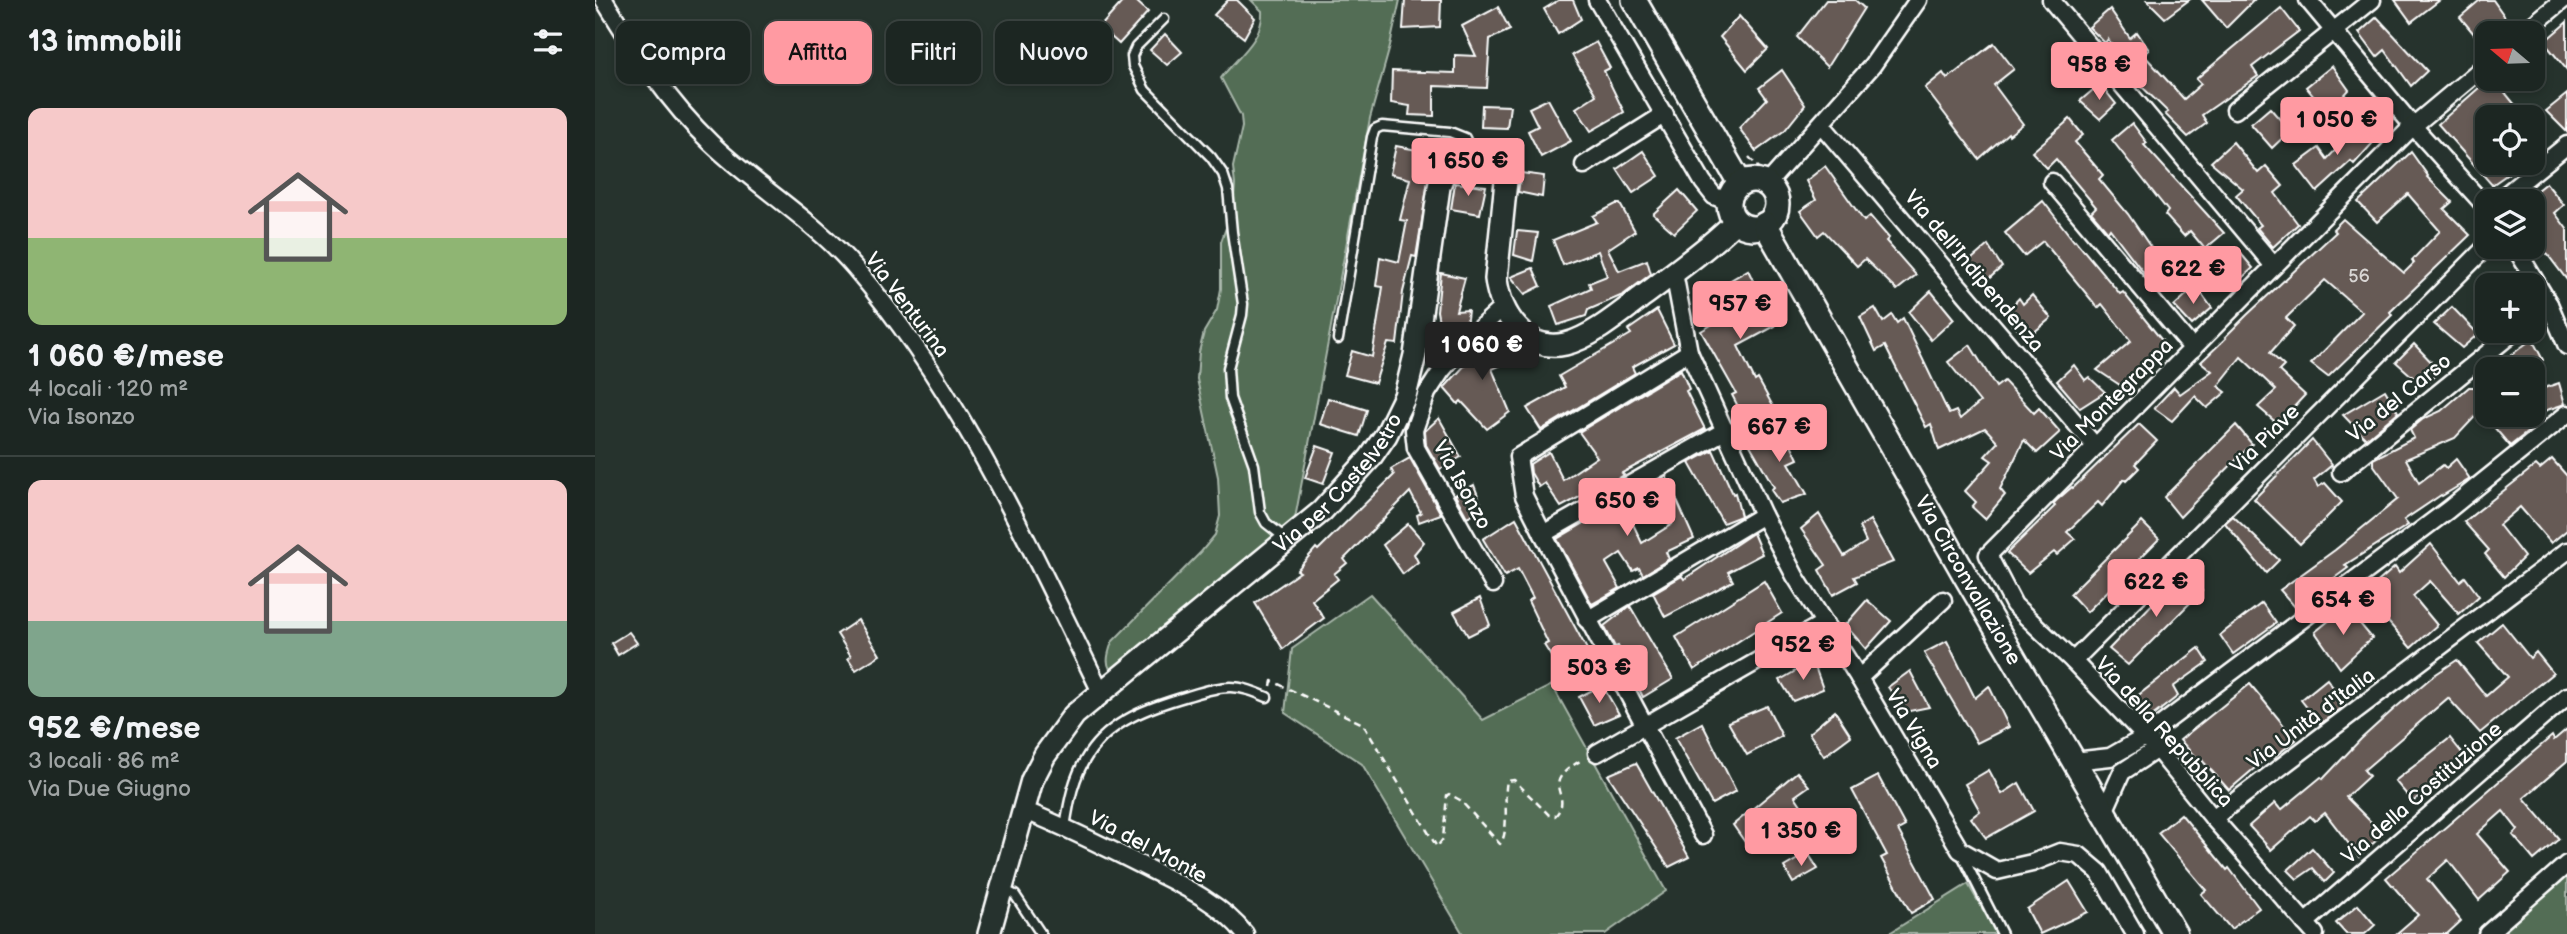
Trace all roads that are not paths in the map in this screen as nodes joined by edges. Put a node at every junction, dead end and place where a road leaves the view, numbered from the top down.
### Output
1 (604, 0) edge
2 (1597, 0) edge
3 (1634, 0) edge
4 (1918, 0) edge
5 (2051, 0) edge
6 (2308, 0) edge
7 (2372, 0) edge
8 (2563, 0) edge
9 (1164, 19) dead end
10 (2538, 21) edge
11 (2334, 31) junction
12 (2475, 74) edge
13 (2235, 110) dead end
14 (1665, 114) junction
15 (1821, 124) junction
16 (2413, 126) junction
17 (2567, 145) edge
18 (1471, 152) junction
19 (1584, 165) dead end
20 (2052, 183) dead end
21 (1767, 184) junction
22 (2513, 189) edge
23 (2475, 195) edge
24 (1735, 202) junction
25 (1765, 224) junction
26 (2475, 258) edge
27 (2522, 259) edge
28 (2274, 266) junction
29 (1674, 273) junction
30 (2549, 304) junction
31 (1503, 307) junction
32 (2545, 307) edge
33 (1338, 340) dead end
34 (2500, 343) edge
35 (2567, 346) edge
36 (2193, 349) junction
37 (1689, 352) junction
38 (2567, 414) edge
39 (1726, 430) junction
40 (2095, 446) junction
41 (2341, 472) dead end
42 (1763, 515) junction
43 (1542, 534) junction
44 (1288, 540) junction
45 (2567, 551) edge
46 (1988, 555) joint
47 (1493, 584) dead end
48 (1943, 600) dead end
49 (1587, 620) junction
50 (1824, 623) junction
51 (2073, 662) junction
52 (1859, 678) junction
53 (1101, 692) junction
54 (2567, 695) edge
55 (1266, 696) road end
56 (1643, 726) junction
57 (2145, 737) junction
58 (2157, 749) junction
59 (1597, 753) road end
60 (2074, 761) junction
61 (1023, 810) junction
62 (2104, 812) junction
63 (2213, 818) junction
64 (1065, 827) junction
65 (1703, 835) dead end
66 (1960, 850) junction
67 (2567, 864) edge
68 (1002, 889) junction
69 (2310, 928) edge
70 (989, 934) edge
71 (1041, 934) edge
72 (1245, 934) edge
73 (2002, 934) edge
74 (2135, 934) edge
75 (2175, 934) edge
76 (2487, 934) edge

1 - 53 street, Via Venturina
2 - 14 street
3 - 24 main road
4 - 15 street
5 - 28 street
6 - 11 street
7 - 11 street
8 - 10 street
9 - 44 lane
11 - 13 street
11 - 16 street
12 - 16 street, Via Montegrappa
14 - 19 street
14 - 24 street
15 - 21 street
15 - 40 street, Via dell'Indipendenza
16 - 23 street
16 - 28 street, Via Montegrappa
17 - 22 street
18 - 31 street
18 - 33 lane
18 - 44 street, Via per Castelvetro
20 - 36 street
21 - 24 main road
21 - 25 main road
24 - 25 main road
24 - 29 street
25 - 60 main road, Via Circonvallazione
26 - 51 street, Via Piave
27 - 30 street
28 - 36 street, Via Montegrappa
29 - 31 street
29 - 37 street, Via Vigna
30 - 32 street
30 - 35 street
31 - 47 street, Via Isonzo
34 - 41 street, Via del Carso
36 - 40 street, Via Montegrappa
37 - 39 street, Via Vigna
37 - 43 street
38 - 57 street
39 - 42 street, Via Vigna
39 - 43 street
40 - 46 street, Via Montegrappa
42 - 49 street
42 - 50 street, Via Vigna
43 - 49 street
44 - 53 street, Via per Castelvetro
45 - 63 street, Via Unità d'Italia
46 - 51 street, Via della Repubblica
48 - 52 street
49 - 56 street
50 - 52 street, Via Vigna
50 - 56 street
51 - 57 street, Via della Repubblica
52 - 66 street, Via Vigna
53 - 61 street, Via per Castelvetro
54 - 69 street, Via della Costituzione
55 - 64 lane
56 - 59 street
56 - 65 street
57 - 58 street, Via della Repubblica
57 - 60 street
58 - 62 street
58 - 63 street, Via della Repubblica
60 - 62 main road, Via Circonvallazione
61 - 64 street, Via del Monte
61 - 68 street, Via per Castelvetro
62 - 75 main road, Via Circonvallazione
63 - 69 street, Via della Repubblica
64 - 72 street, Via del Monte
66 - 73 lane
66 - 74 street
67 - 76 street
68 - 70 street, Via per Castelvetro
68 - 71 lane

